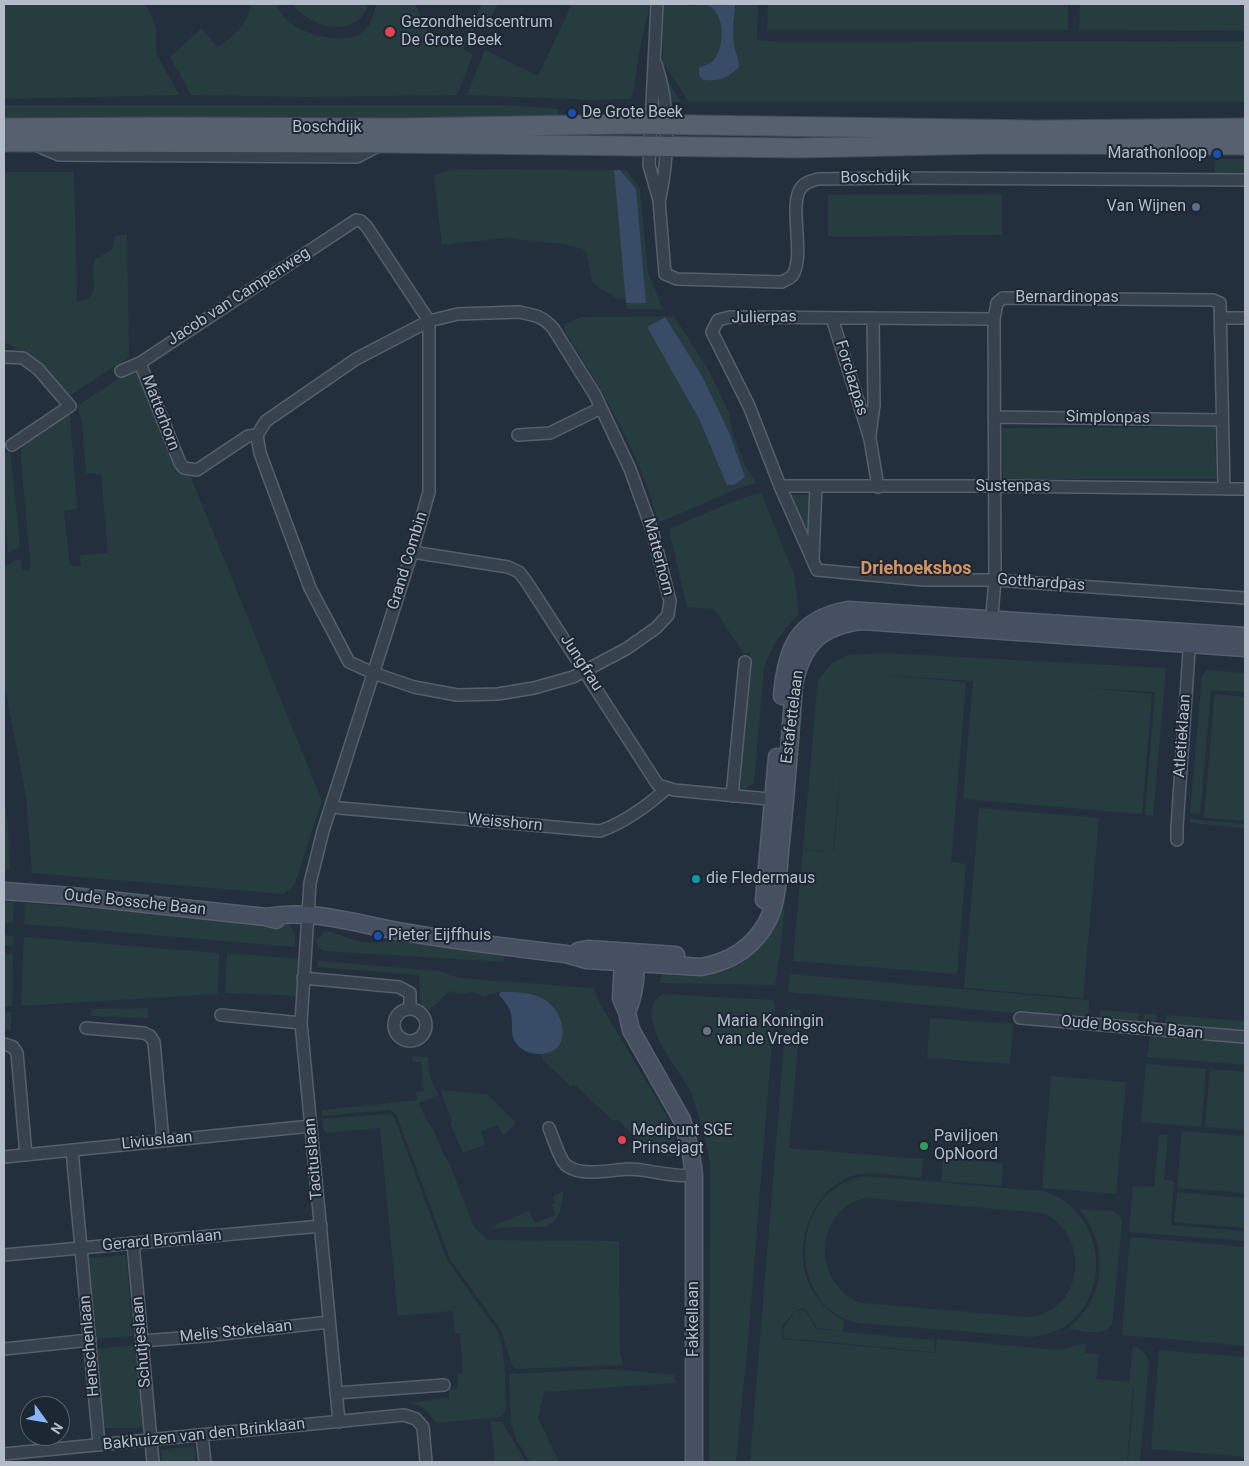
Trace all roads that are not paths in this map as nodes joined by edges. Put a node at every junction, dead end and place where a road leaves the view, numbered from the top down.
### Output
1 (657, 4) edge
2 (658, 124) junction
3 (4, 128) edge
4 (1245, 128) edge
5 (4, 142) edge
6 (658, 145) junction
7 (1245, 145) edge
8 (1245, 180) edge
9 (659, 200) junction
10 (832, 318) junction
11 (873, 318) junction
12 (1221, 318) junction
13 (1245, 318) edge
14 (994, 319) junction
15 (429, 320) junction
16 (4, 357) edge
17 (140, 362) junction
18 (121, 371) dead end
19 (601, 408) junction
20 (994, 417) junction
21 (1222, 420) junction
22 (257, 435) junction
23 (518, 435) dead end
24 (870, 439) junction
25 (12, 445) dead end
26 (780, 486) junction
27 (816, 486) junction
28 (995, 486) junction
29 (878, 488) junction
30 (1224, 489) junction
31 (1245, 489) edge
32 (412, 552) junction
33 (813, 562) junction
34 (995, 580) junction
35 (1245, 598) edge
36 (992, 624) junction
37 (1245, 636) edge
38 (1190, 638) junction
39 (1245, 648) edge
40 (745, 662) dead end
41 (586, 670) junction
42 (374, 674) junction
43 (666, 789) junction
44 (732, 796) junction
45 (779, 800) junction
46 (332, 806) junction
47 (1177, 840) dead end
48 (4, 891) edge
49 (307, 919) junction
50 (630, 959) junction
51 (303, 978) junction
52 (410, 1008) dead end
53 (221, 1015) dead end
54 (1020, 1018) dead end
55 (302, 1023) junction
56 (86, 1028) dead end
57 (1245, 1037) edge
58 (4, 1044) edge
59 (311, 1126) junction
60 (549, 1128) dead end
61 (163, 1141) junction
62 (72, 1150) junction
63 (26, 1155) junction
64 (4, 1157) edge
65 (694, 1175) junction
66 (321, 1226) junction
67 (133, 1243) junction
68 (81, 1248) junction
69 (4, 1255) edge
70 (329, 1322) junction
71 (90, 1340) junction
72 (142, 1341) junction
73 (4, 1348) edge
74 (444, 1385) dead end
75 (336, 1393) junction
76 (339, 1422) junction
77 (202, 1435) junction
78 (151, 1440) junction
79 (99, 1445) junction
80 (4, 1454) edge
81 (153, 1462) edge
82 (205, 1462) edge
83 (426, 1462) edge
84 (694, 1462) edge

1 - 2 street, Boschdijk
2 - 3 main road, Boschdijk
2 - 4 main road, Boschdijk
2 - 6 street, Boschdijk
5 - 6 main road, Boschdijk
6 - 7 main road, Boschdijk
6 - 9 street, Boschdijk
6 - 9 street, Boschdijk
8 - 9 street, Boschdijk
10 - 11 street, Julierpas
10 - 24 street, Forclazpas
10 - 26 street, Julierpas
11 - 14 street, Julierpas
11 - 24 street, Forclazpas
12 - 13 street
12 - 14 street, Bernardinopas
12 - 21 street, Bernardinopas
14 - 20 street, Bernardinopas
15 - 17 street, Jacob van Campenweg
15 - 19 street, Matterhorn
15 - 22 street, Matterhorn
15 - 32 street, Grand Combin
16 - 25 street
17 - 18 street, Jacob van Campenweg
17 - 22 street, Matterhorn
19 - 23 street
19 - 41 street, Matterhorn
20 - 21 street, Simplonpas
20 - 28 street, Bernardinopas
21 - 30 street, Bernardinopas
22 - 42 street, Matterhorn
24 - 29 street, Forclazpas
26 - 27 street, Sustenpas
26 - 33 street
27 - 29 street, Sustenpas
27 - 33 street
28 - 29 street, Sustenpas
28 - 30 street, Sustenpas
28 - 34 street, Bernardinopas
30 - 31 street, Sustenpas
32 - 41 street, Jungfrau
32 - 42 street, Grand Combin
33 - 34 street, Gotthardpas
34 - 35 street, Gotthardpas
34 - 36 street, Bernardinopas
36 - 38 street, Estafettelaan
36 - 45 street, Estafettelaan
37 - 38 street, Estafettelaan
38 - 39 street, Estafettelaan
38 - 47 street, Atletieklaan
40 - 44 street
41 - 42 street, Matterhorn
41 - 43 street, Jungfrau
42 - 46 street, Grand Combin
43 - 44 street
43 - 46 street, Weisshorn
44 - 45 street
45 - 50 street, Estafettelaan
46 - 49 street, Grand Combin
48 - 49 street, Oude Bossche Baan
49 - 50 street, Oude Bossche Baan
49 - 51 street, Tacituslaan
50 - 65 street, Fakkellaan
51 - 52 street
51 - 55 street, Tacituslaan
53 - 55 street
54 - 57 street, Oude Bossche Baan
55 - 59 street, Tacituslaan
56 - 61 street
58 - 63 street
59 - 61 street, Liviuslaan
59 - 66 street, Tacituslaan
60 - 65 street
61 - 62 street, Liviuslaan
62 - 63 street, Liviuslaan
62 - 68 street, Henschenlaan
63 - 64 street, Liviuslaan
65 - 84 street, Fakkellaan
66 - 67 street, Gerard Bromlaan
66 - 70 street, Tacituslaan
67 - 68 street, Gerard Bromlaan
67 - 72 street, Schutjeslaan
68 - 69 street, Gerard Bromlaan
68 - 71 street, Henschenlaan
70 - 72 street, Melis Stokelaan
70 - 75 street, Tacituslaan
71 - 73 street
71 - 79 street, Henschenlaan
72 - 78 street, Schutjeslaan
74 - 75 street
75 - 76 street, Tacituslaan
76 - 77 street, Bakhuizen van den Brinklaan
76 - 83 street, Bakhuizen van den Brinklaan
77 - 78 street, Bakhuizen van den Brinklaan
77 - 82 street
78 - 79 street, Bakhuizen van den Brinklaan
78 - 81 street, Schutjeslaan
79 - 80 street, Bakhuizen van den Brinklaan

